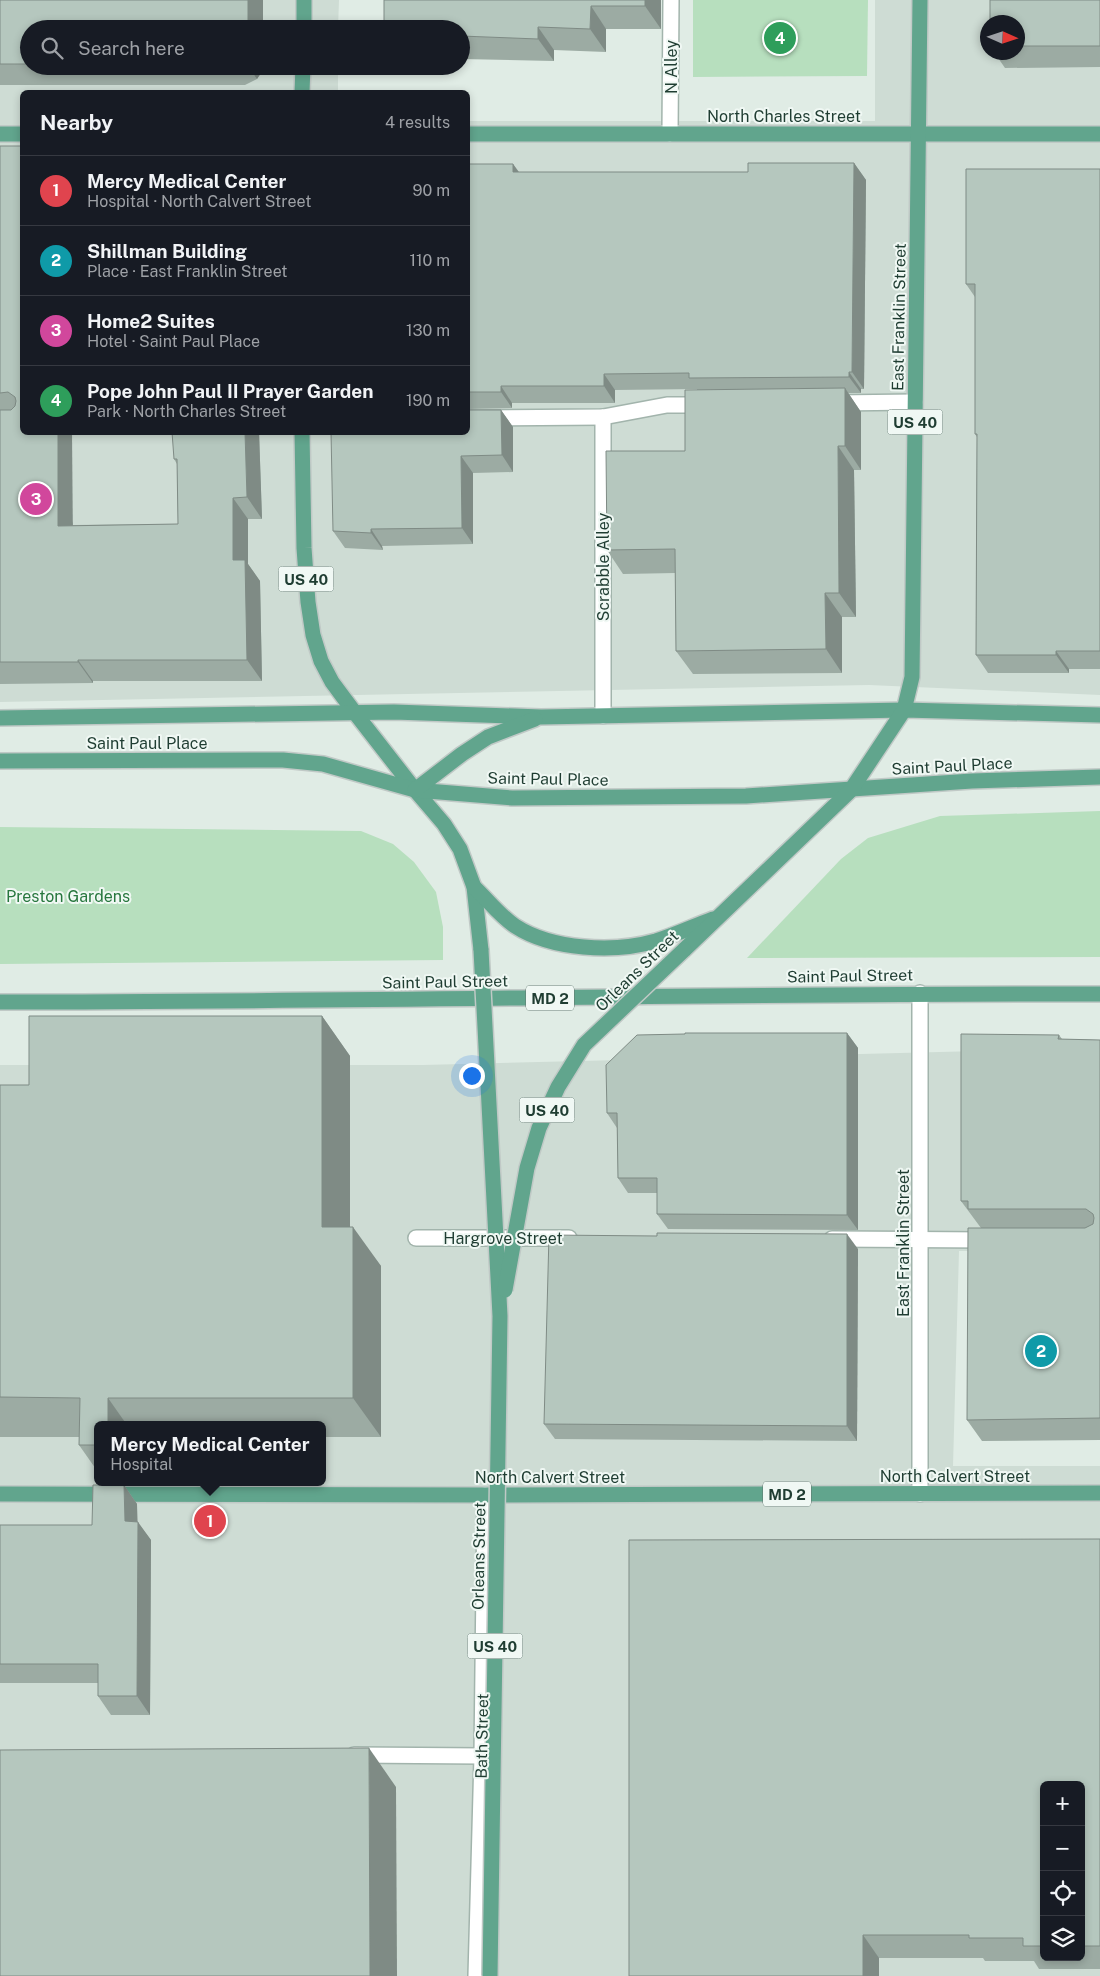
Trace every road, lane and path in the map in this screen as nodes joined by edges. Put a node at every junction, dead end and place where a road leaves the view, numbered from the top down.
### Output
1 (304, 0) edge
2 (671, 0) edge
3 (920, 0) edge
4 (304, 20) edge
5 (303, 75) edge
6 (302, 90) edge
7 (0, 134) edge
8 (20, 134) edge
9 (470, 134) edge
10 (670, 134) junction
11 (920, 134) junction
12 (1100, 134) edge
13 (915, 402) junction
14 (820, 403) edge
15 (724, 404) edge
16 (603, 417) junction
17 (470, 418) edge
18 (302, 435) edge
19 (904, 710) junction
20 (355, 714) junction
21 (1100, 714) edge
22 (603, 716) junction
23 (541, 717) junction
24 (0, 718) edge
25 (0, 761) edge
26 (1100, 777) edge
27 (415, 790) junction
28 (851, 790) junction
29 (474, 887) junction
30 (719, 917) junction
31 (920, 993) junction
32 (1100, 994) edge
33 (0, 1002) edge
34 (416, 1238) dead end
35 (585, 1238) edge
36 (814, 1239) edge
37 (920, 1240) junction
38 (1000, 1240) edge
39 (500, 1316) junction
40 (1100, 1493) edge
41 (0, 1494) edge
42 (920, 1494) junction
43 (485, 1495) junction
44 (335, 1754) edge
45 (482, 1756) junction
46 (476, 1976) edge
47 (490, 1976) edge

1 - 4 main road
2 - 10 street, N Alley
3 - 11 main road, US 40
5 - 6 main road
7 - 8 main road
9 - 10 main road, North Charles Street
10 - 11 main road, North Charles Street
11 - 12 main road, North Charles Street
11 - 13 main road, East Franklin Street / US 40
13 - 14 street
13 - 19 main road, East Franklin Street / US 40
15 - 16 street
16 - 17 street
16 - 22 street, Scrabble Alley
18 - 20 main road, US 40
19 - 21 main road, Saint Paul Place
19 - 22 main road, Saint Paul Place
19 - 28 main road, Orleans Street / US 40
20 - 23 main road, Saint Paul Place
20 - 24 main road, Saint Paul Place
20 - 27 main road, US 40
22 - 23 main road, Saint Paul Place
23 - 27 main road
25 - 27 main road, Saint Paul Place
26 - 28 main road, Saint Paul Place
27 - 28 main road, Saint Paul Place
27 - 29 main road, Orleans Street / US 40
28 - 30 main road, Orleans Street / US 40
29 - 30 main road
29 - 39 main road, Orleans Street / US 40, bridge
30 - 39 main road, Orleans Street / US 40, bridge
31 - 32 main road, Saint Paul Street / MD 2
31 - 33 main road, Saint Paul Street / MD 2
31 - 37 street, East Franklin Street
34 - 35 street, Hargrove Street
36 - 37 street
37 - 38 street
37 - 42 street, East Franklin Street
39 - 47 main road, Orleans Street / US 40, bridge
40 - 42 main road, North Calvert Street / MD 2
41 - 43 main road, North Calvert Street / MD 2
42 - 43 main road, North Calvert Street / MD 2
43 - 45 street, Bath Street
44 - 45 street
45 - 46 street, Bath Street

